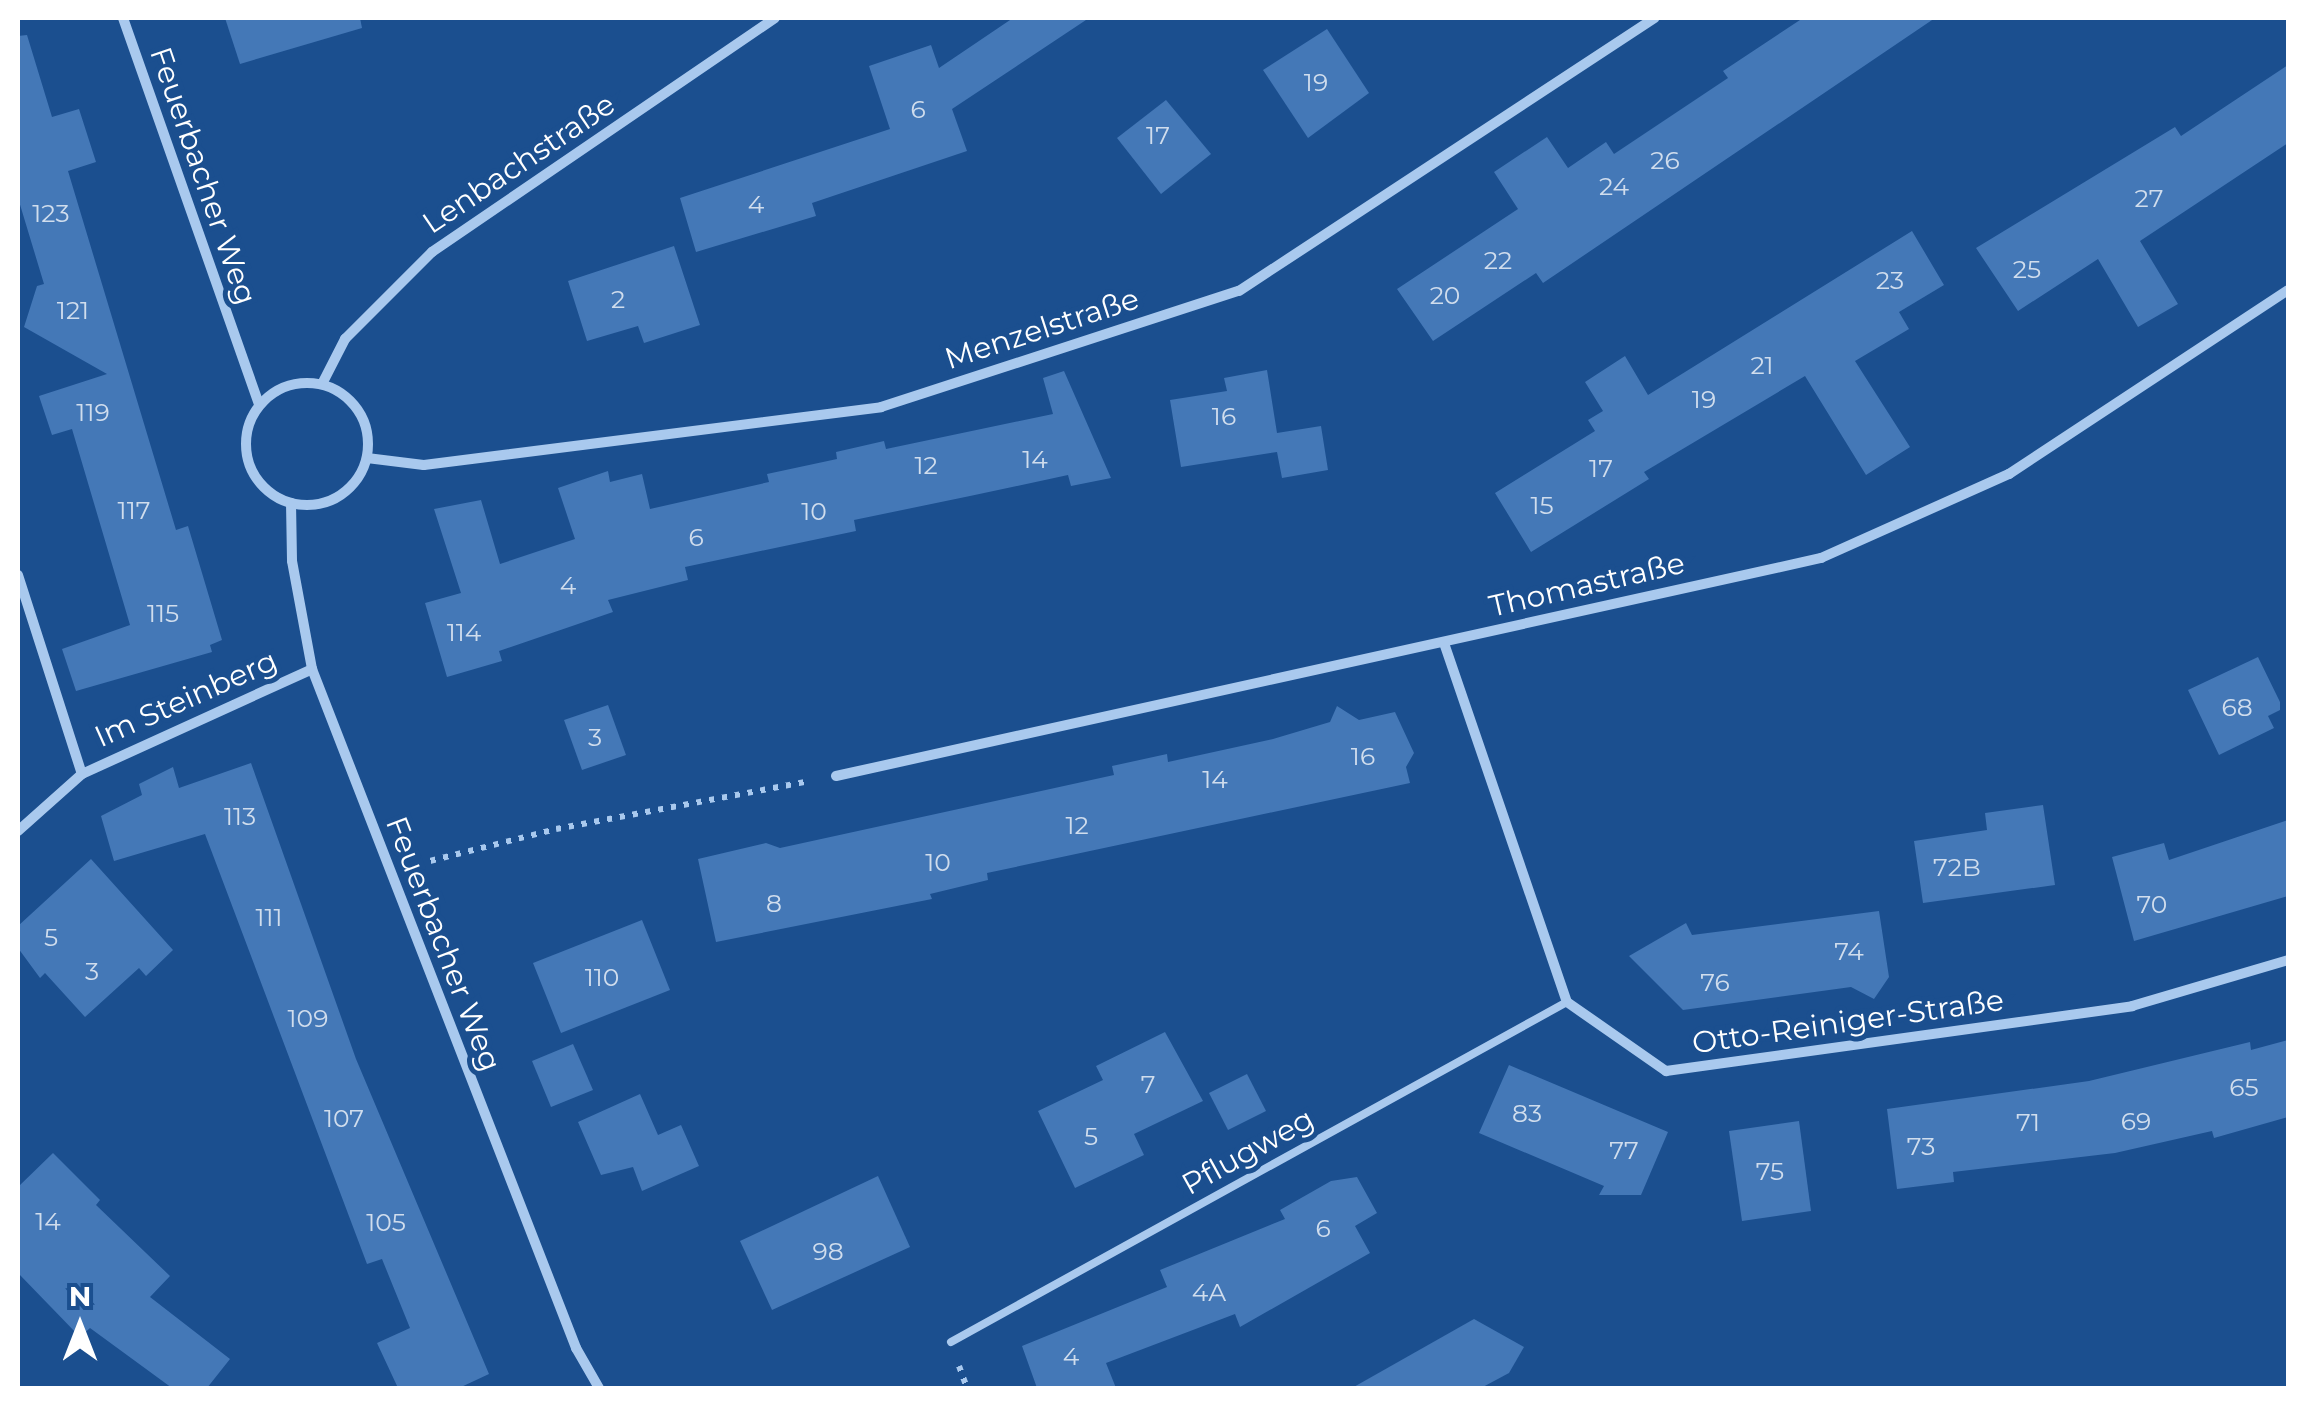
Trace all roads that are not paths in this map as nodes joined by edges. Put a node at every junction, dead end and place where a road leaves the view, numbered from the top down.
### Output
1 (124, 18) edge
2 (775, 18) edge
3 (1654, 18) edge
4 (2288, 290) edge
5 (322, 384) junction
6 (259, 405) junction
7 (367, 458) junction
8 (290, 503) junction
9 (18, 575) edge
10 (1444, 643) junction
11 (312, 669) junction
12 (82, 774) junction
13 (836, 776) road end
14 (18, 831) edge
15 (2288, 960) edge
16 (1567, 1002) junction
17 (951, 1342) dead end
18 (599, 1388) edge

1 - 6 street, Feuerbacher Weg
2 - 5 street, Lenbachstraße
3 - 7 street, Menzelstraße
4 - 10 street, Thomastraße
5 - 6 street
5 - 7 street
6 - 8 street
7 - 8 street
8 - 11 street, Feuerbacher Weg
9 - 12 street, Im Steinberg
10 - 13 street, Thomastraße
10 - 16 street
11 - 12 street, Im Steinberg
11 - 18 street, Feuerbacher Weg
12 - 14 street, Im Steinberg
15 - 16 street, Otto-Reiniger-Straße
16 - 17 lane, Pflugweg

